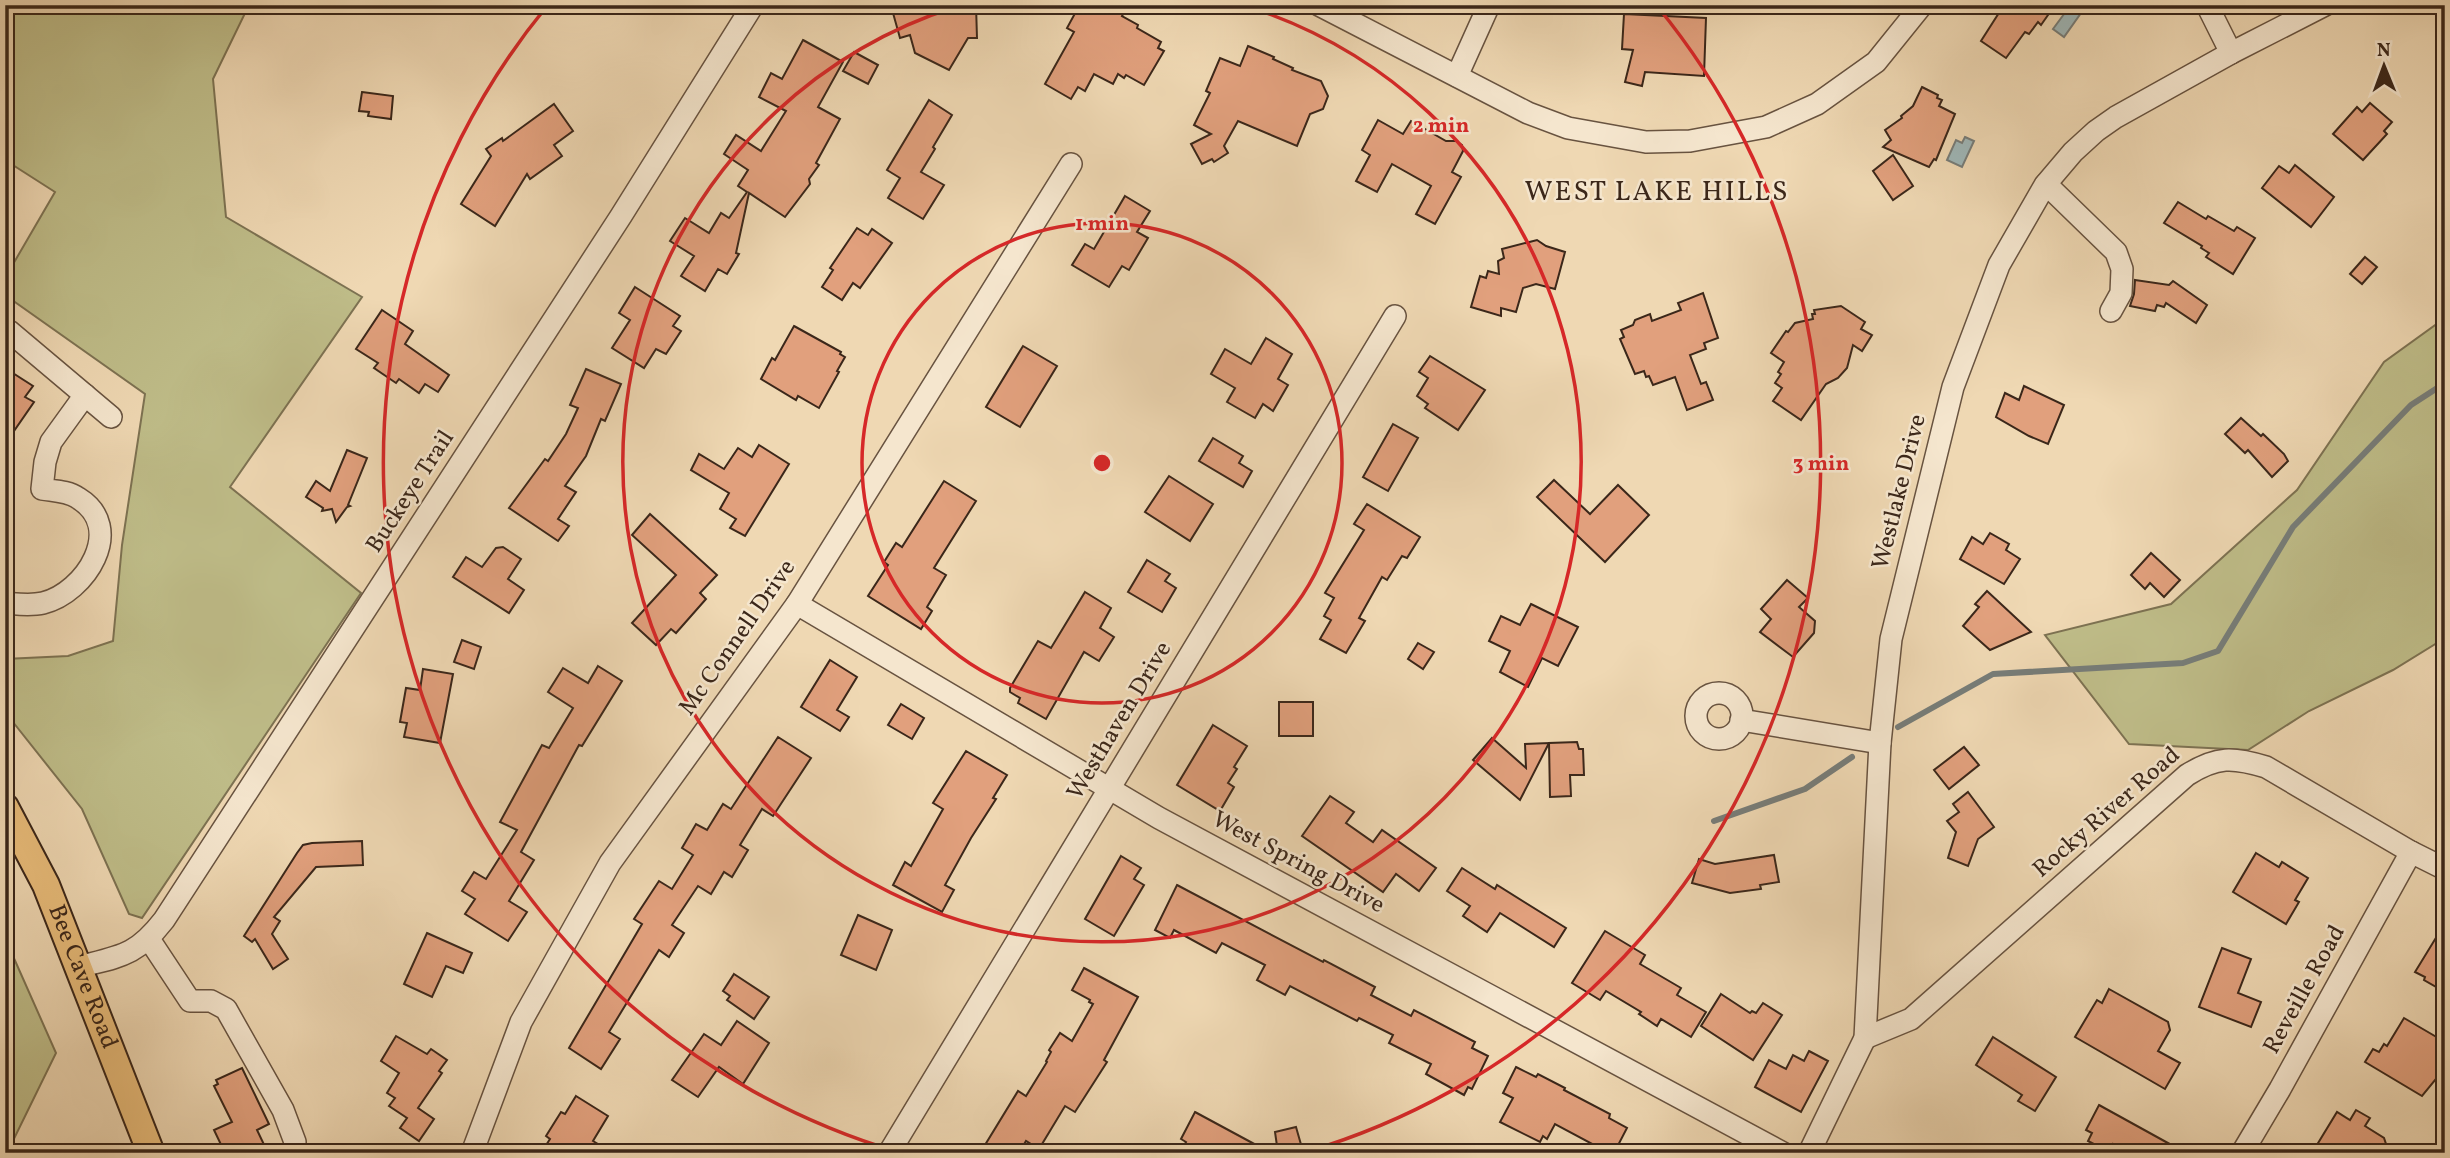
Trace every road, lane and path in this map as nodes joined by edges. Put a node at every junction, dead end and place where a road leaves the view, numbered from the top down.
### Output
1 (753, 5) edge
2 (1319, 5) edge
3 (1489, 5) edge
4 (1922, 5) edge
5 (2207, 5) edge
6 (2325, 5) edge
7 (2231, 53) junction
8 (1457, 76) junction
9 (1071, 164) dead end
10 (2046, 184) junction
11 (2111, 311) dead end
12 (1395, 316) dead end
13 (9, 331) dead end
14 (85, 395) junction
15 (111, 417) dead end
16 (5, 603) edge
17 (797, 604) junction
18 (1741, 720) dead end
19 (1880, 743) junction
20 (1108, 790) junction
21 (5, 807) edge
22 (2411, 852) junction
23 (2445, 869) edge
24 (149, 939) junction
25 (78, 967) junction
26 (1865, 1038) junction
27 (152, 1153) edge
28 (294, 1153) edge
29 (472, 1153) edge
30 (889, 1153) edge
31 (1783, 1153) edge
32 (1809, 1153) edge
33 (2242, 1153) edge

1 - 24 street, Buckeye Trail
2 - 8 street
3 - 8 street
4 - 8 street
5 - 7 street
6 - 7 street, Westlake Drive
7 - 10 street, Westlake Drive
9 - 17 street, Mc Connell Drive
10 - 11 street
10 - 19 street, Westlake Drive
12 - 20 street, Westhaven Drive
13 - 14 street
14 - 15 street
14 - 16 street
17 - 20 street, West Spring Drive
17 - 29 street, Mc Connell Drive
18 - 19 street
19 - 26 street, Westlake Drive
20 - 30 street, Westhaven Drive
20 - 31 street, West Spring Drive
21 - 25 main road, Bee Cave Road
22 - 23 street, Rocky River Road
22 - 26 street, Rocky River Road
22 - 33 street, Reveille Road
24 - 25 street, Buckeye Trail
24 - 28 street
25 - 27 main road, Bee Cave Road
26 - 32 street, Westlake Drive

